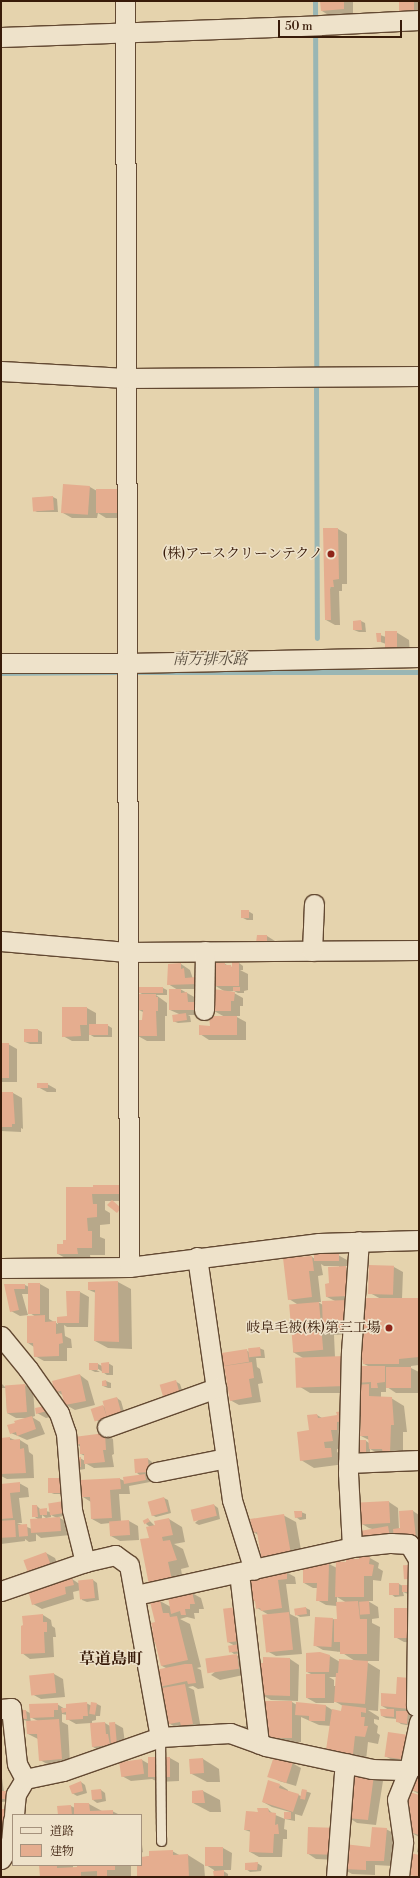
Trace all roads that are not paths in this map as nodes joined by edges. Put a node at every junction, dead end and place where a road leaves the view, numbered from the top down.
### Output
1 (125, 1) edge
2 (419, 20) edge
3 (125, 32) junction
4 (1, 37) edge
5 (1, 370) edge
6 (419, 376) edge
7 (126, 378) junction
8 (419, 657) edge
9 (1, 663) edge
10 (127, 663) junction
11 (314, 904) dead end
12 (1, 941) edge
13 (419, 950) edge
14 (205, 951) junction
15 (312, 951) junction
16 (127, 952) junction
17 (204, 1010) dead end
18 (419, 1240) edge
19 (359, 1241) junction
20 (197, 1257) junction
21 (129, 1267) junction
22 (1, 1268) edge
23 (1, 1336) edge
24 (216, 1388) junction
25 (107, 1427) dead end
26 (226, 1458) junction
27 (419, 1460) edge
28 (348, 1463) junction
29 (156, 1472) dead end
30 (352, 1547) junction
31 (84, 1562) junction
32 (247, 1572) junction
33 (1, 1591) edge
34 (136, 1595) junction
35 (419, 1706) edge
36 (1, 1709) edge
37 (419, 1722) edge
38 (160, 1737) junction
39 (259, 1744) junction
40 (347, 1764) junction
41 (409, 1770) junction
42 (25, 1779) junction
43 (14, 1814) edge
44 (12, 1823) edge
45 (6, 1841) edge
46 (161, 1841) dead end
47 (1, 1859) edge
48 (399, 1876) edge
49 (336, 1877) edge

1 - 3 street
2 - 3 street
3 - 4 street
3 - 7 street
5 - 7 street
6 - 7 street
7 - 10 street
8 - 10 street
9 - 10 street
10 - 16 street
11 - 15 street
12 - 16 street
13 - 15 street
14 - 15 street
14 - 16 street
14 - 17 street
16 - 21 street
18 - 19 street
19 - 20 street
19 - 28 street
20 - 21 street
20 - 24 street
21 - 22 street
23 - 31 street
24 - 25 street
24 - 26 street
26 - 29 street
26 - 32 street
27 - 28 street
28 - 30 street
30 - 32 street
30 - 35 street
31 - 33 street
31 - 34 street
32 - 34 street
32 - 39 street
34 - 38 street
36 - 42 street
37 - 41 street
38 - 39 street
38 - 42 street
38 - 46 lane
39 - 40 street
40 - 41 street
40 - 49 street
41 - 48 street
42 - 43 street
44 - 45 street
45 - 47 street

